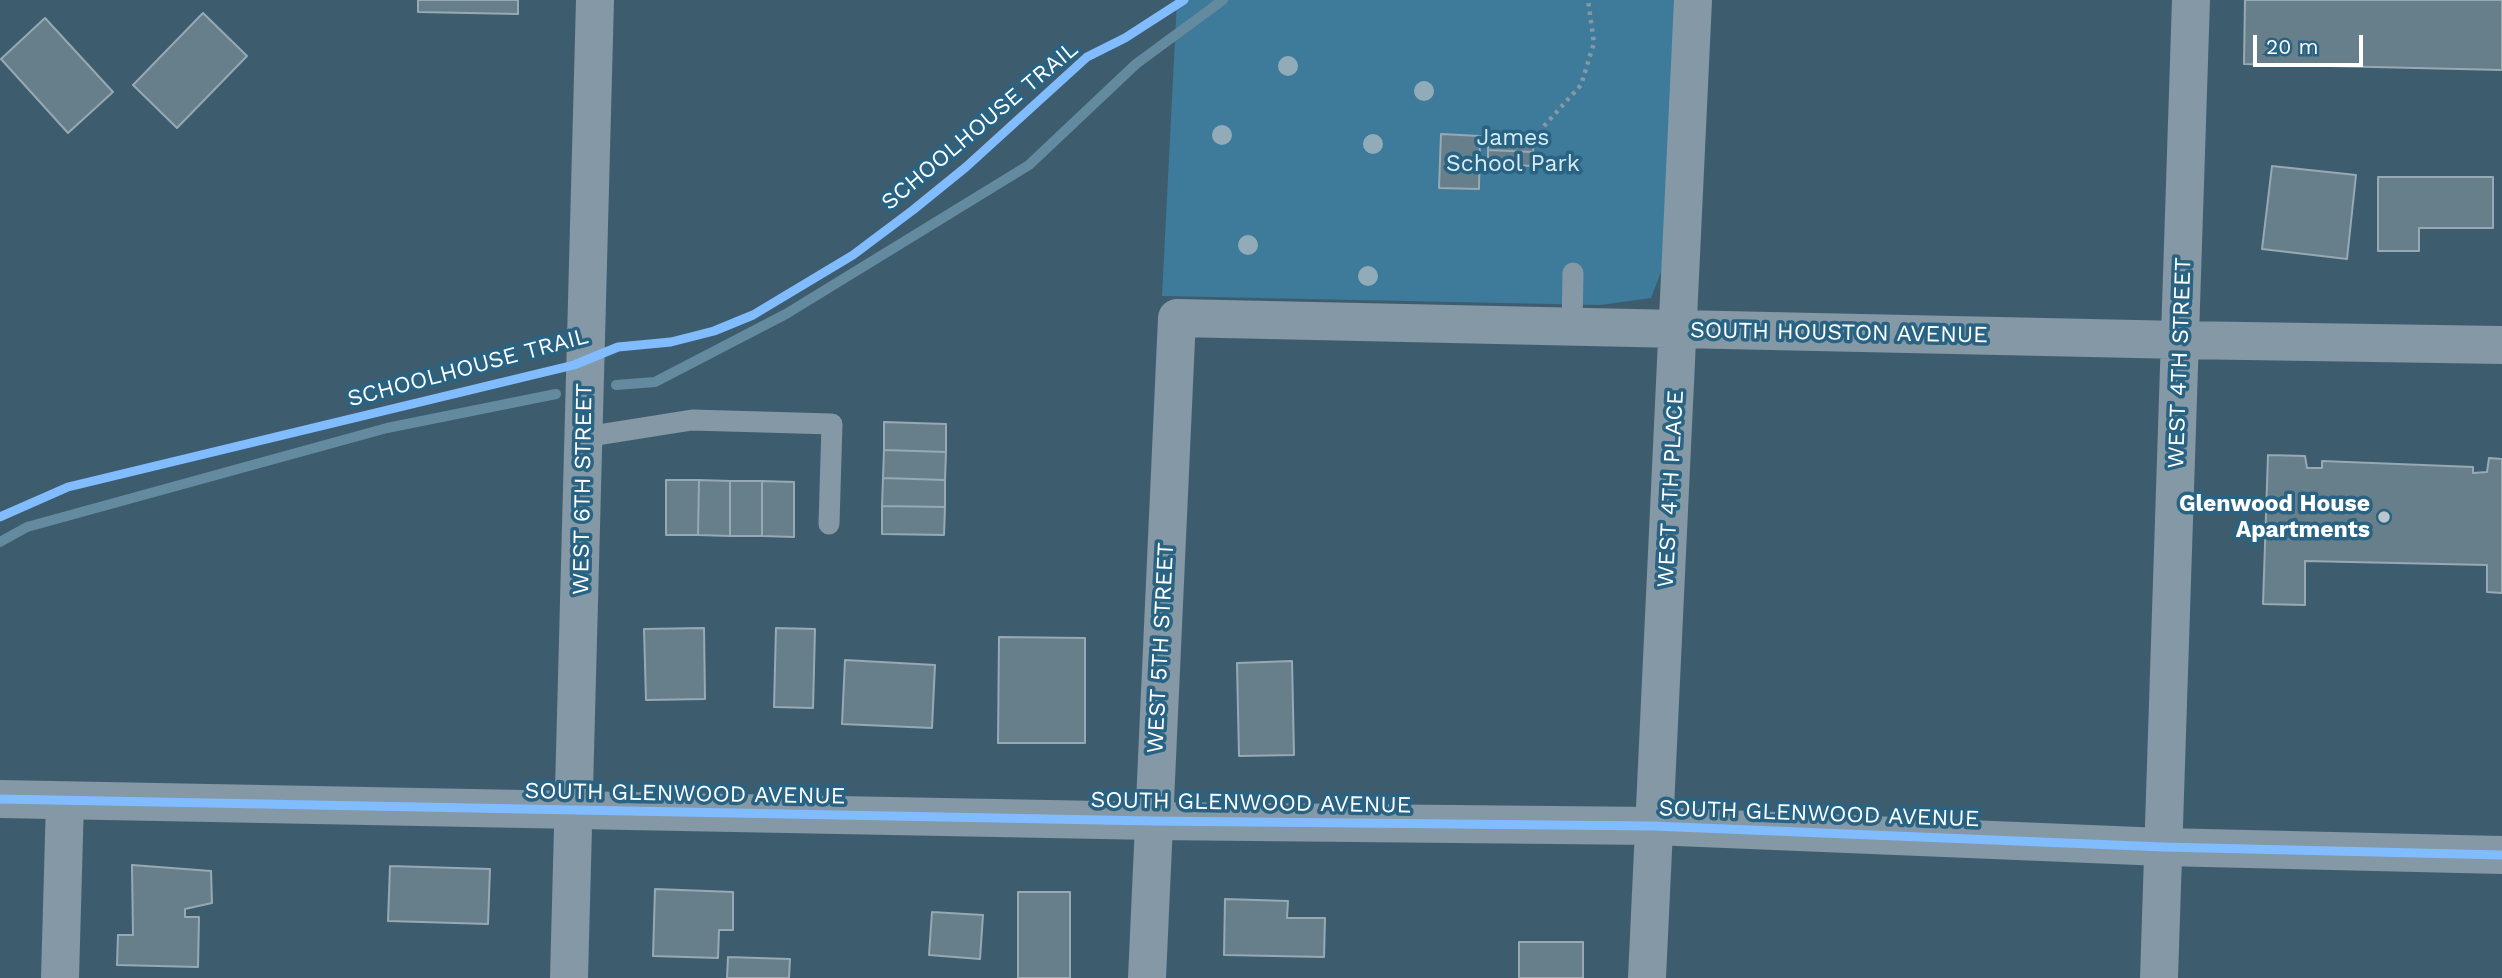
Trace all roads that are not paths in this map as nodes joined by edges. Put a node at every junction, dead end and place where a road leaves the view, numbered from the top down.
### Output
1 (595, 0) edge
2 (1693, 0) edge
3 (2192, 0) edge
4 (1573, 273) dead end
5 (1177, 318) joint
6 (1572, 327) junction
7 (1679, 330) junction
8 (2181, 340) junction
9 (2502, 345) edge
10 (585, 438) junction
11 (830, 524) dead end
12 (0, 799) edge
13 (65, 802) junction
14 (576, 812) junction
15 (1153, 821) junction
16 (1653, 826) junction
17 (2164, 847) junction
18 (2502, 855) edge
19 (60, 978) edge
20 (569, 978) edge
21 (1147, 978) edge
22 (1647, 978) edge
23 (2159, 978) edge

1 - 10 street, WEST 6TH STREET
2 - 7 street, WEST 4TH PLACE
3 - 8 street, WEST 4TH STREET
4 - 6 lane
5 - 6 street, SOUTH HOUSTON AVENUE
5 - 15 street, WEST 5TH STREET
6 - 7 street, SOUTH HOUSTON AVENUE
7 - 8 street, SOUTH HOUSTON AVENUE
7 - 16 street, WEST 4TH PLACE
8 - 9 street, SOUTH HOUSTON AVENUE
8 - 17 street, WEST 4TH STREET
10 - 11 lane
10 - 14 street, WEST 6TH STREET
12 - 13 street, SOUTH GLENWOOD AVENUE
13 - 14 street, SOUTH GLENWOOD AVENUE
13 - 19 street
14 - 15 street, SOUTH GLENWOOD AVENUE
14 - 20 street, WEST 6TH STREET
15 - 16 street, SOUTH GLENWOOD AVENUE
15 - 21 street, WEST 5TH STREET
16 - 17 street, SOUTH GLENWOOD AVENUE
16 - 22 street, WEST 4TH PLACE
17 - 18 street, SOUTH GLENWOOD AVENUE
17 - 23 street, WEST 4TH STREET

